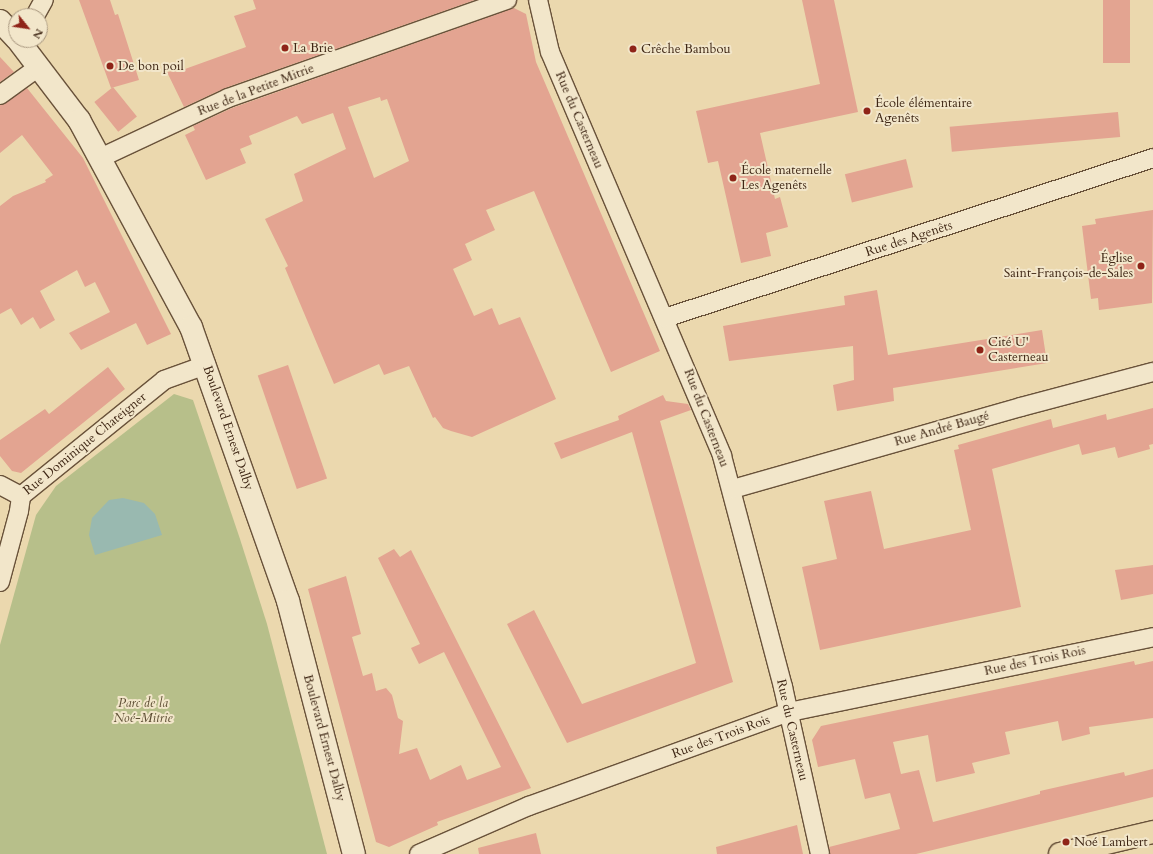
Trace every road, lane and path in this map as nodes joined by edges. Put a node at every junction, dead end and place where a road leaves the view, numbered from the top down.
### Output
1 (507, 0) edge
2 (538, 0) edge
3 (25, 48) edge
4 (40, 66) junction
5 (0, 95) edge
6 (100, 158) junction
7 (1153, 158) edge
8 (665, 318) junction
9 (206, 365) junction
10 (1153, 372) edge
11 (0, 485) edge
12 (733, 490) junction
13 (20, 496) junction
14 (0, 582) edge
15 (1153, 637) edge
16 (789, 712) junction
17 (1153, 832) edge
18 (354, 854) edge
19 (419, 854) edge
20 (820, 854) edge
21 (1060, 854) edge

1 - 6 street, Rue de la Petite Mitrie
2 - 8 street, Rue du Casterneau
3 - 4 street, Boulevard Ernest Dalby
4 - 5 street
4 - 6 street, Boulevard Ernest Dalby
6 - 9 street, Boulevard Ernest Dalby
7 - 8 street, Rue des Agenêts
8 - 12 street, Rue du Casterneau
9 - 13 street, Rue Dominique Chateigner
9 - 18 street, Boulevard Ernest Dalby
10 - 12 street, Rue André Baugé
11 - 13 street
12 - 16 street, Rue du Casterneau
13 - 14 street, Rue Dominique Chateigner
15 - 16 street, Rue des Trois Rois
16 - 19 street, Rue des Trois Rois
16 - 20 street, Rue du Casterneau
17 - 21 main road

